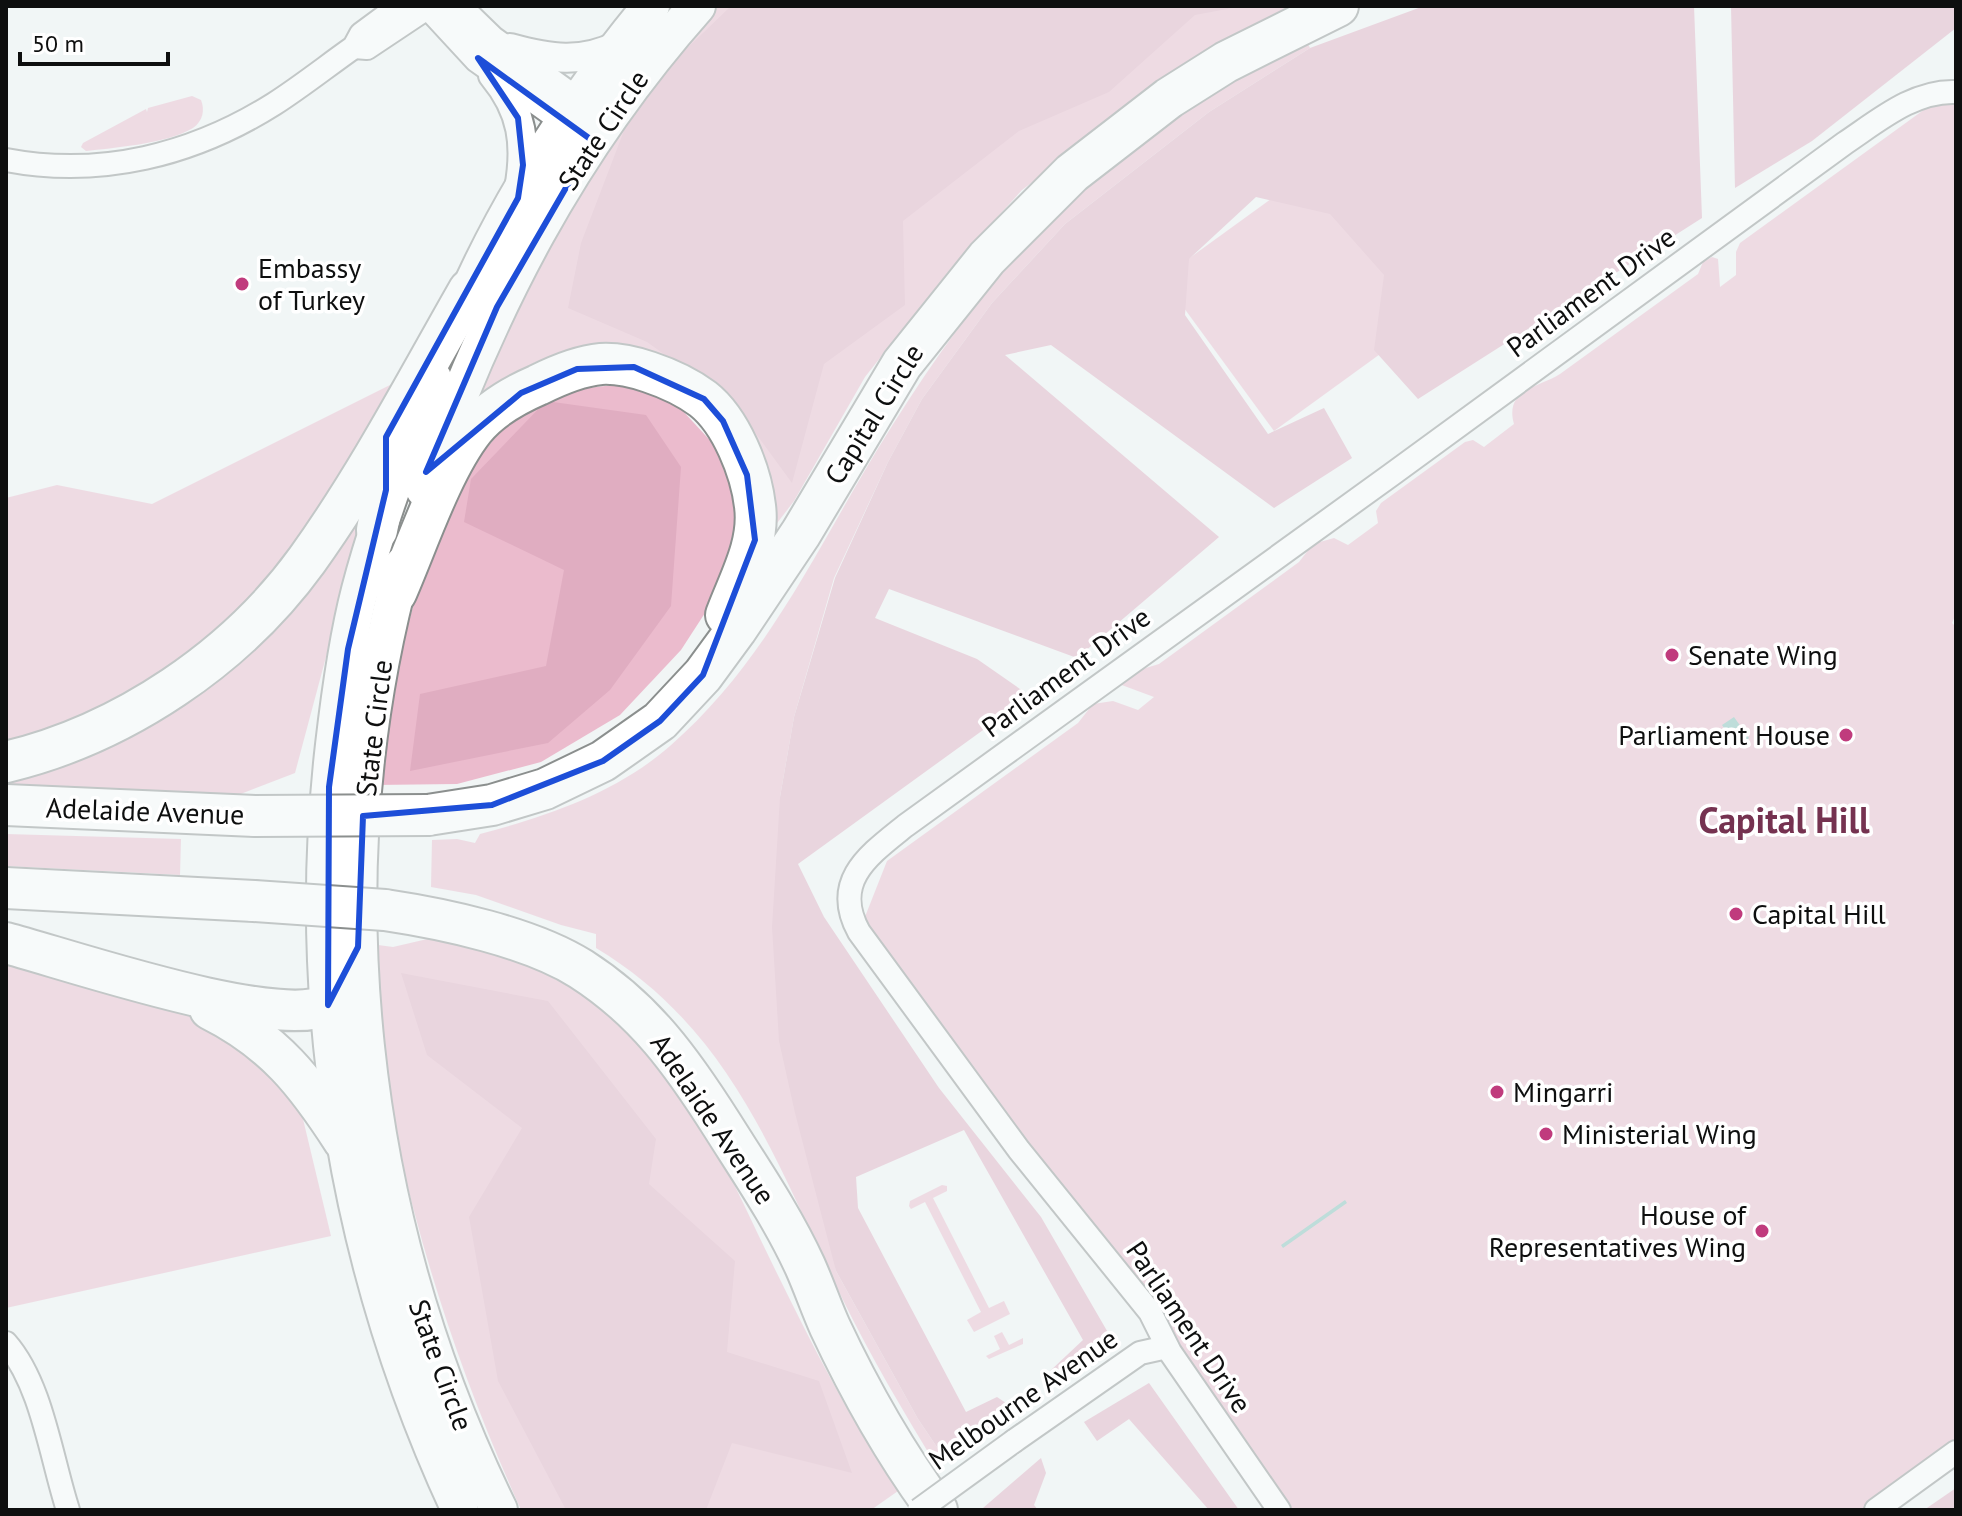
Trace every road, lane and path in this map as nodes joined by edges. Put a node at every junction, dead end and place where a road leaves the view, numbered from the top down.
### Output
1 (399, 6) edge
2 (430, 6) edge
3 (456, 6) edge
4 (651, 6) edge
5 (697, 6) edge
6 (1337, 6) edge
7 (619, 45) junction
8 (354, 47) junction
9 (484, 49) junction
10 (1956, 92) edge
11 (585, 121) junction
12 (6, 160) edge
13 (518, 198) junction
14 (469, 290) junction
15 (388, 432) junction
16 (377, 530) junction
17 (396, 593) junction
18 (703, 675) junction
19 (6, 762) edge
20 (6, 805) edge
21 (428, 815) joint
22 (6, 888) edge
23 (6, 943) edge
24 (358, 947) junction
25 (177, 992) junction
26 (328, 1005) junction
27 (344, 1141) junction
28 (6, 1343) edge
29 (1167, 1347) junction
30 (1956, 1452) edge
31 (68, 1510) edge
32 (460, 1510) edge
33 (499, 1510) edge
34 (919, 1510) edge
35 (937, 1510) edge
36 (1279, 1510) edge
37 (1876, 1510) edge

1 - 8 street
2 - 8 street
2 - 9 street
3 - 9 street
4 - 7 main road, State Circle
5 - 11 main road, State Circle
6 - 18 highway, Capital Circle
7 - 9 street
7 - 11 main road, State Circle
8 - 12 street
9 - 11 street
9 - 13 street
10 - 29 street, Parliament Drive
11 - 13 main road, State Circle
11 - 17 main road, State Circle
13 - 14 main road, State Circle
14 - 15 highway
14 - 16 main road, State Circle
15 - 16 highway
15 - 19 highway
16 - 26 main road, State Circle
17 - 18 highway
17 - 24 main road, State Circle
18 - 21 highway, Capital Circle
20 - 21 highway, Adelaide Avenue, bridge
22 - 35 highway, Adelaide Avenue, bridge
23 - 25 highway
24 - 26 main road
24 - 33 main road, State Circle
25 - 26 highway
25 - 27 highway
26 - 27 main road, State Circle
27 - 32 main road, State Circle
28 - 31 street
29 - 34 street, Melbourne Avenue, bridge
29 - 36 street, Parliament Drive
30 - 37 street

